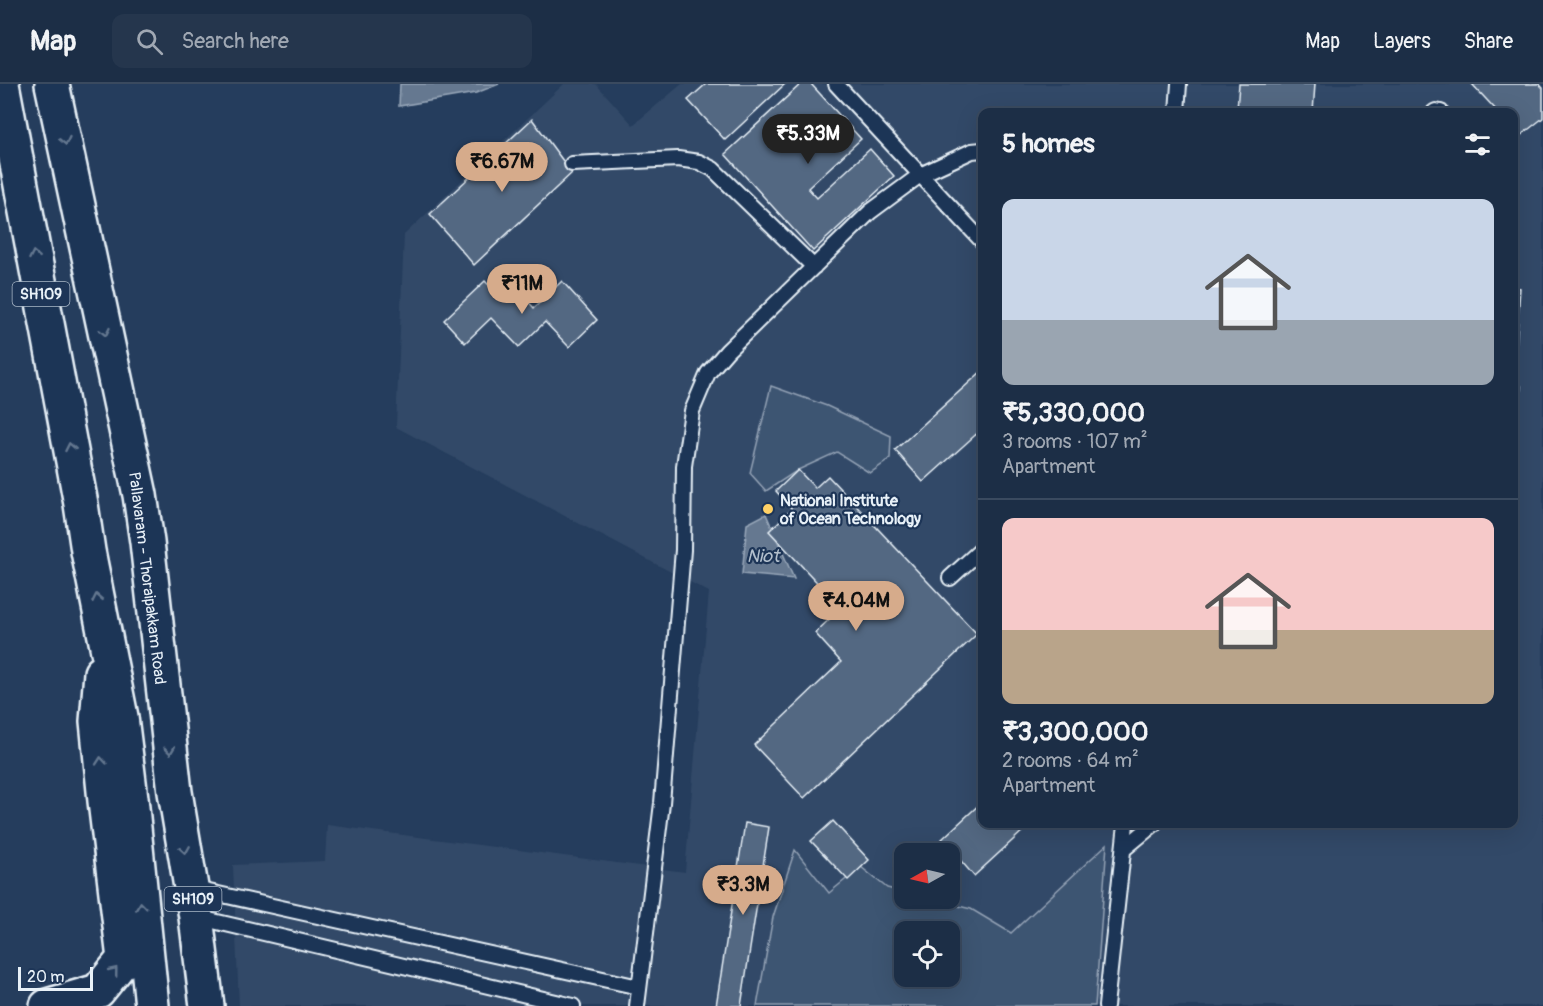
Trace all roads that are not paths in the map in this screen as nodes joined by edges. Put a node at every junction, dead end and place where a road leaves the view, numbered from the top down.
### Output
1 (2, 84) edge
2 (52, 84) edge
3 (836, 84) edge
4 (1179, 84) edge
5 (1177, 108) edge
6 (978, 150) edge
7 (572, 164) dead end
8 (920, 175) junction
9 (978, 237) edge
10 (814, 267) junction
11 (978, 553) edge
12 (950, 578) dead end
13 (118, 800) junction
14 (1126, 828) edge
15 (1149, 828) edge
16 (1125, 848) junction
17 (194, 903) junction
18 (639, 987) junction
19 (46, 1006) edge
20 (152, 1006) edge
21 (207, 1006) edge
22 (573, 1006) edge
23 (637, 1006) edge
24 (1106, 1006) edge

13 -> 1 main road, SH109
2 -> 17 main road, Pallavaram - Thoraipakkam Road / SH109
3 - 8 lane
4 - 5 lane
6 - 8 lane
7 - 10 lane
8 - 9 lane
8 - 10 lane
10 - 18 lane
11 - 12 lane
19 -> 13 main road
20 -> 13 main road, SH109
14 - 16 lane
15 - 16 lane
16 - 24 lane
17 - 18 lane
17 - 21 main road, Pallavaram - Thoraipakkam Road / SH109
17 - 22 lane
18 - 23 lane

